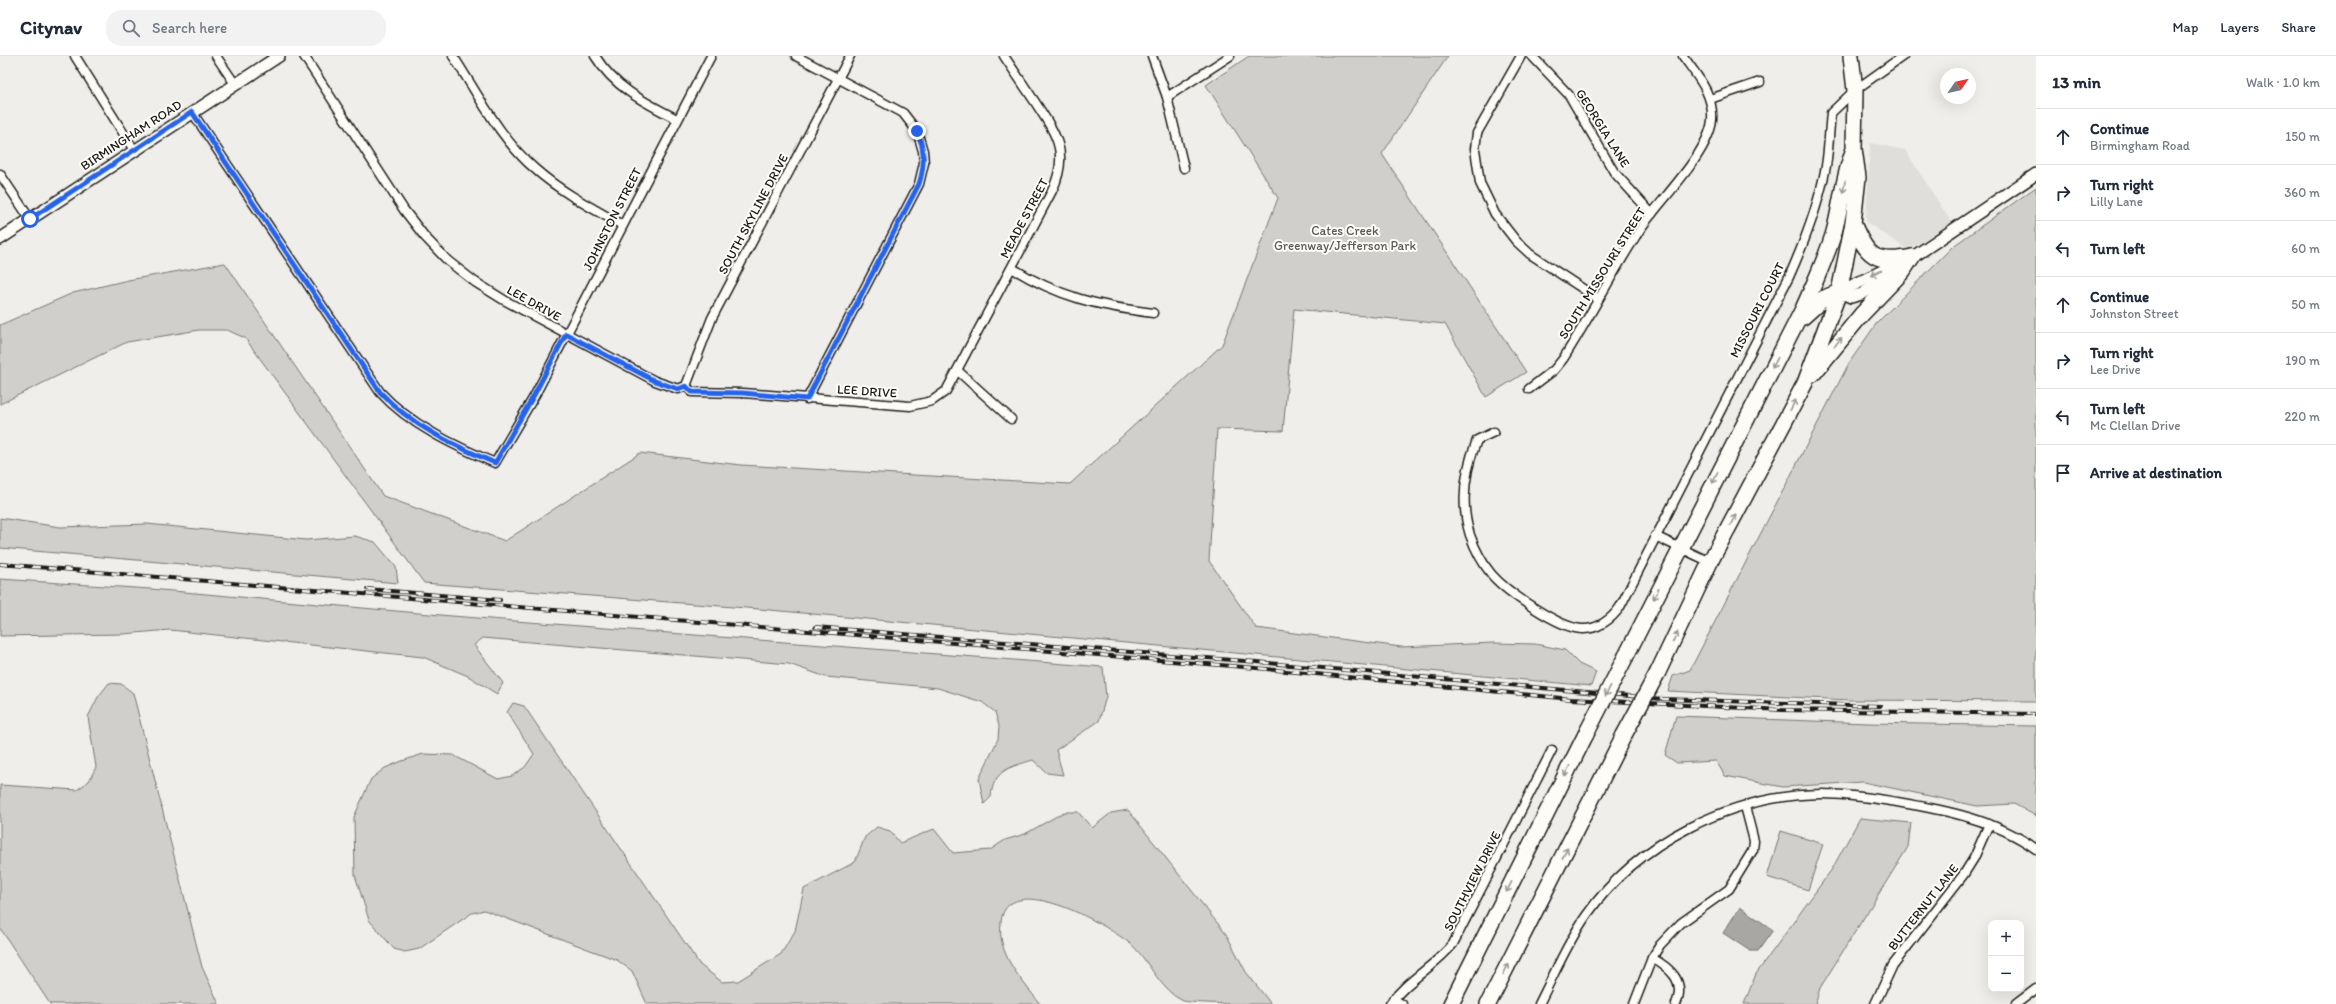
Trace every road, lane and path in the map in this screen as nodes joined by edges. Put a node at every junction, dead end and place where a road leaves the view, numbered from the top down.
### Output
1 (75, 56) edge
2 (216, 56) edge
3 (279, 56) edge
4 (304, 56) edge
5 (453, 56) edge
6 (595, 56) edge
7 (711, 56) edge
8 (796, 56) edge
9 (850, 56) edge
10 (1004, 56) edge
11 (1152, 56) edge
12 (1230, 56) edge
13 (1521, 56) edge
14 (1532, 56) edge
15 (1683, 56) edge
16 (1851, 56) edge
17 (1903, 56) edge
18 (838, 78) junction
19 (1760, 82) dead end
20 (235, 84) junction
21 (1855, 90) junction
22 (1167, 97) junction
23 (1710, 99) junction
24 (192, 112) junction
25 (677, 119) junction
26 (1854, 149) junction
27 (134, 150) junction
28 (1184, 168) dead end
29 (0, 174) edge
30 (2036, 174) edge
31 (1652, 214) junction
32 (30, 219) junction
33 (1853, 223) junction
34 (622, 225) junction
35 (0, 239) edge
36 (1912, 258) junction
37 (1825, 259) junction
38 (1012, 268) junction
39 (1839, 292) junction
40 (1597, 298) junction
41 (1153, 313) dead end
42 (1793, 328) junction
43 (566, 334) junction
44 (958, 371) junction
45 (1805, 383) junction
46 (686, 386) junction
47 (1529, 389) dead end
48 (807, 399) junction
49 (1011, 419) dead end
50 (1494, 432) dead end
51 (1655, 536) junction
52 (1680, 547) junction
53 (1710, 562) junction
54 (1552, 750) dead end
55 (1745, 806) junction
56 (1989, 824) junction
57 (2036, 849) edge
58 (1652, 958) junction
59 (2036, 989) edge
60 (1391, 1002) edge
61 (1402, 1004) edge
62 (1451, 1004) edge
63 (1488, 1004) edge
64 (1539, 1004) edge
65 (1634, 1004) edge
66 (1676, 1004) edge
67 (1875, 1004) edge
68 (2016, 1004) edge

1 - 27 street
2 - 20 street
3 - 20 street, BIRMINGHAM ROAD
4 - 43 street, LEE DRIVE
5 - 34 street
6 - 25 street
7 - 25 street, JOHNSTON STREET
8 - 18 street
9 - 18 street, SOUTH SKYLINE DRIVE
10 - 38 street, MEADE STREET
11 - 22 street
12 - 22 street
13 - 40 street
14 - 31 street, GEORGIA LANE
15 - 23 street
16 - 21 highway
17 - 21 street
18 - 46 street, SOUTH SKYLINE DRIVE
18 - 48 street
19 - 23 street
20 - 24 street, BIRMINGHAM ROAD
21 - 26 highway
21 - 51 street, MISSOURI COURT
22 - 28 street
23 - 31 street, SOUTH MISSOURI STREET
24 - 27 street, BIRMINGHAM ROAD
24 - 43 street, JOHNSTON STREET
25 - 34 street, JOHNSTON STREET
26 - 33 highway
26 -> 37 highway
27 - 32 street, BIRMINGHAM ROAD
29 - 32 street
30 - 36 street
31 - 40 street, SOUTH MISSOURI STREET
32 - 35 street, BIRMINGHAM ROAD
33 - 36 highway
33 - 39 highway
34 - 43 street, JOHNSTON STREET
36 - 39 street
45 -> 36 highway
37 - 39 highway
37 - 42 highway
38 - 41 street
38 - 44 street, MEADE STREET
39 - 42 highway
39 - 45 highway
40 - 47 street, SOUTH MISSOURI STREET
42 -> 52 highway
43 - 46 street, LEE DRIVE
44 - 48 street, LEE DRIVE
44 - 49 street
53 -> 45 highway
46 - 48 street, LEE DRIVE
50 - 51 street, MISSOURI COURT
51 - 52 street
52 - 53 street
52 -> 62 highway, bridge
63 -> 53 highway, bridge
54 - 60 street, SOUTHVIEW DRIVE
55 - 56 street
55 - 58 street
55 - 64 street
56 - 57 street
56 - 67 street, BUTTERNUT LANE
58 - 65 street
58 - 66 street
59 - 68 street
60 - 61 street

